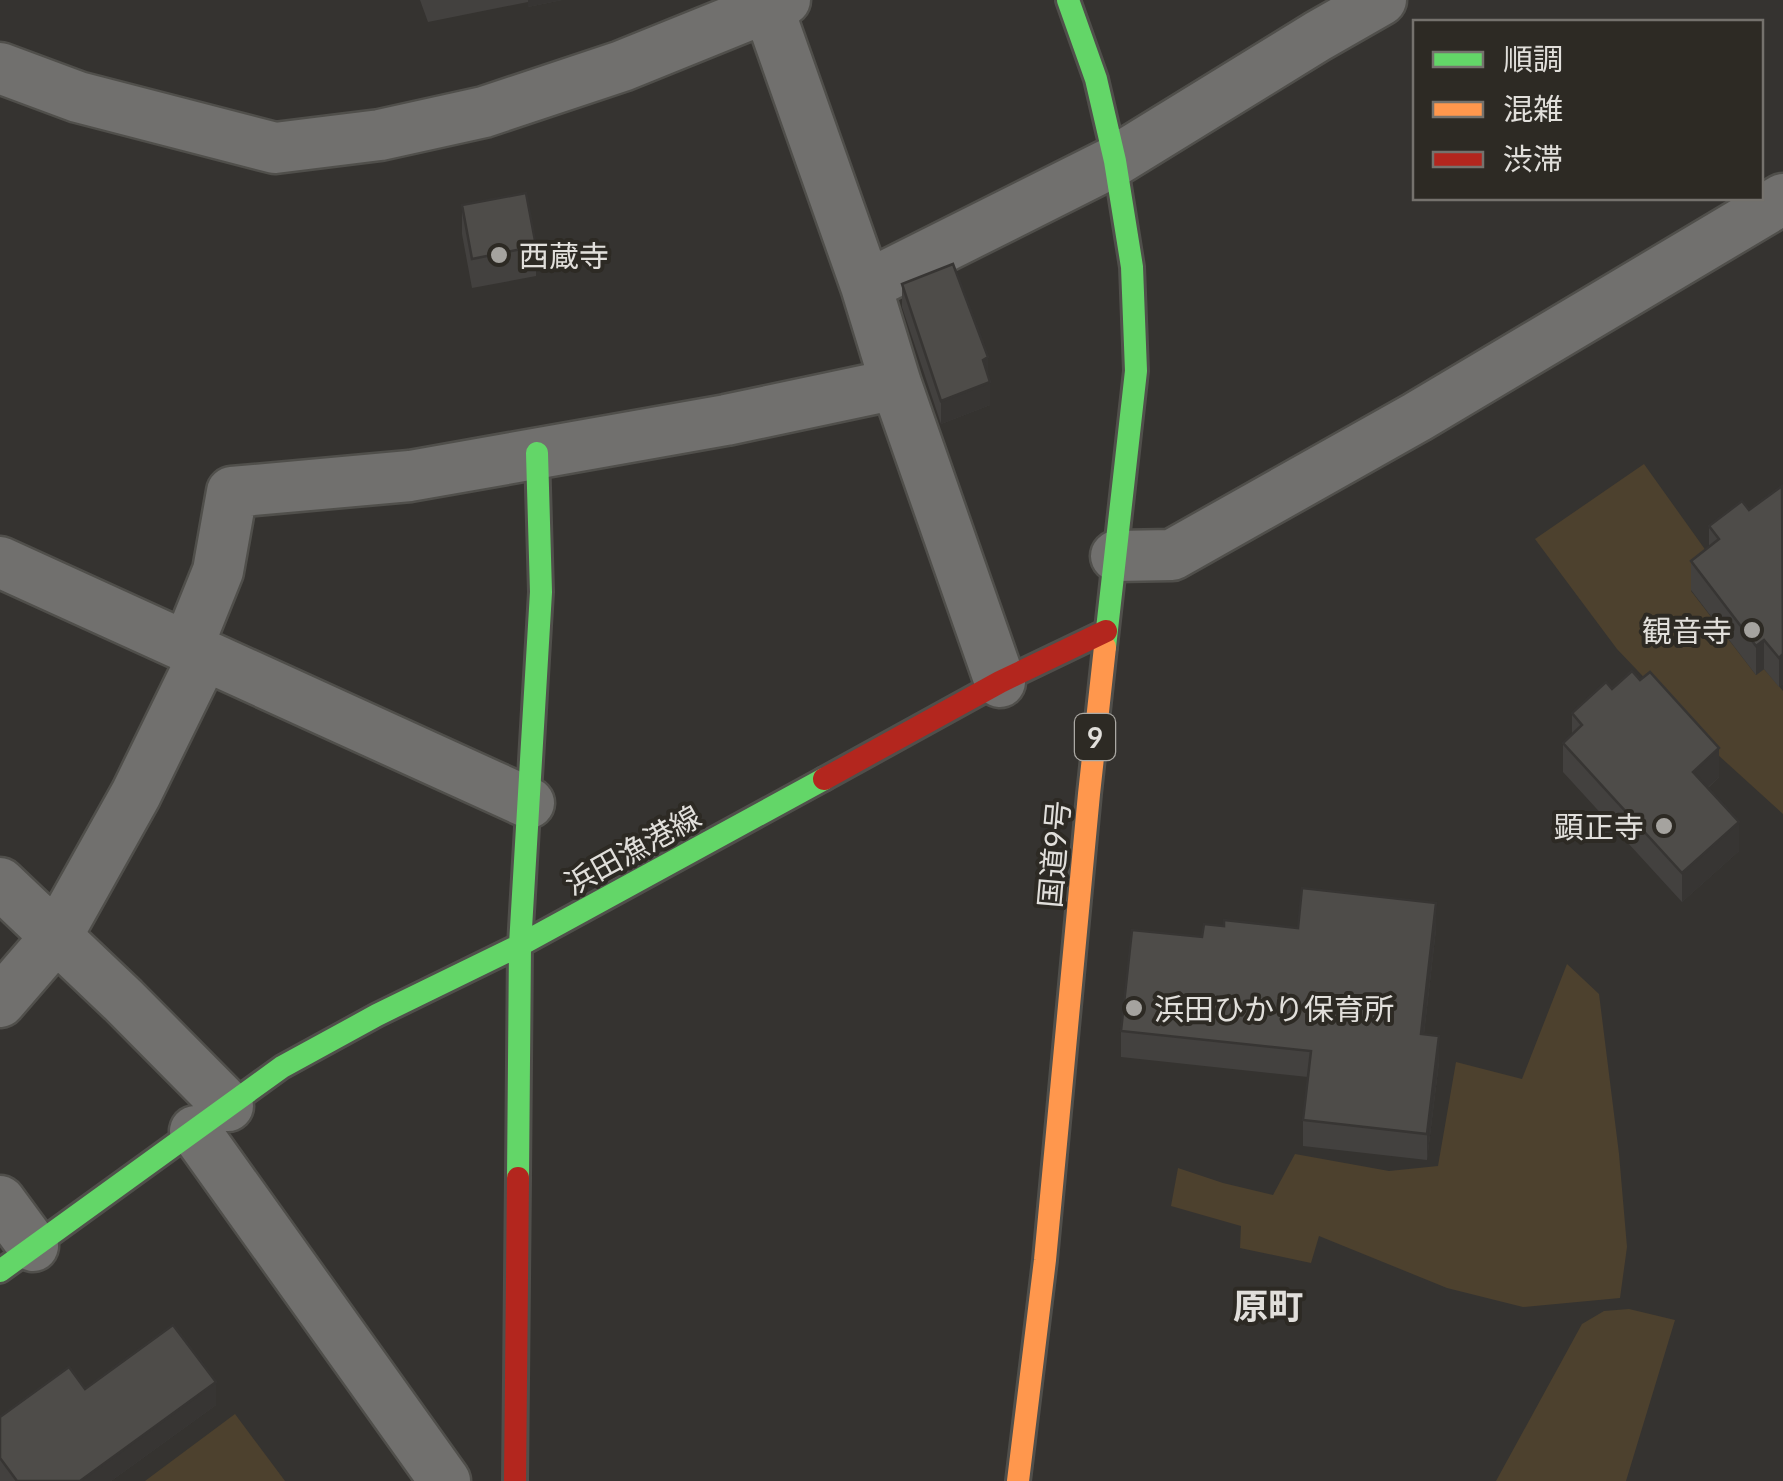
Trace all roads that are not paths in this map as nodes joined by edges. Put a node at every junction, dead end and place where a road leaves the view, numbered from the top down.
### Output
1 (1068, 0) edge
2 (1381, 0) edge
3 (777, 4) edge
4 (0, 68) edge
5 (1115, 161) junction
6 (1783, 198) edge
7 (866, 286) junction
8 (896, 384) junction
9 (537, 453) junction
10 (1116, 556) junction
11 (0, 562) edge
12 (1106, 631) junction
13 (196, 652) junction
14 (1000, 682) junction
15 (529, 804) junction
16 (0, 883) edge
17 (56, 937) junction
18 (520, 945) junction
19 (0, 1002) edge
20 (211, 1118) junction
21 (0, 1201) edge
22 (17, 1259) edge
23 (445, 1481) edge
24 (515, 1481) edge
25 (1018, 1481) edge

1 - 5 main road, 国道9号 / 9
2 - 5 street
3 - 4 street
3 - 7 street
5 - 7 street
5 - 10 main road, 国道9号 / 9
6 - 10 street
7 - 8 street
8 - 9 street
8 - 14 street
9 - 13 street
9 - 15 main road
10 - 12 main road, 国道9号 / 9
11 - 13 street
12 - 14 main road, 浜田漁港線
12 - 25 main road, 国道9号 / 9
13 - 15 street
13 - 17 street
14 - 18 main road, 浜田漁港線
15 - 18 main road
16 - 17 street
17 - 19 street
17 - 20 street
18 - 20 main road, 浜田漁港線
18 - 24 main road
20 - 22 main road, 浜田漁港線
20 - 23 street
21 - 22 street

